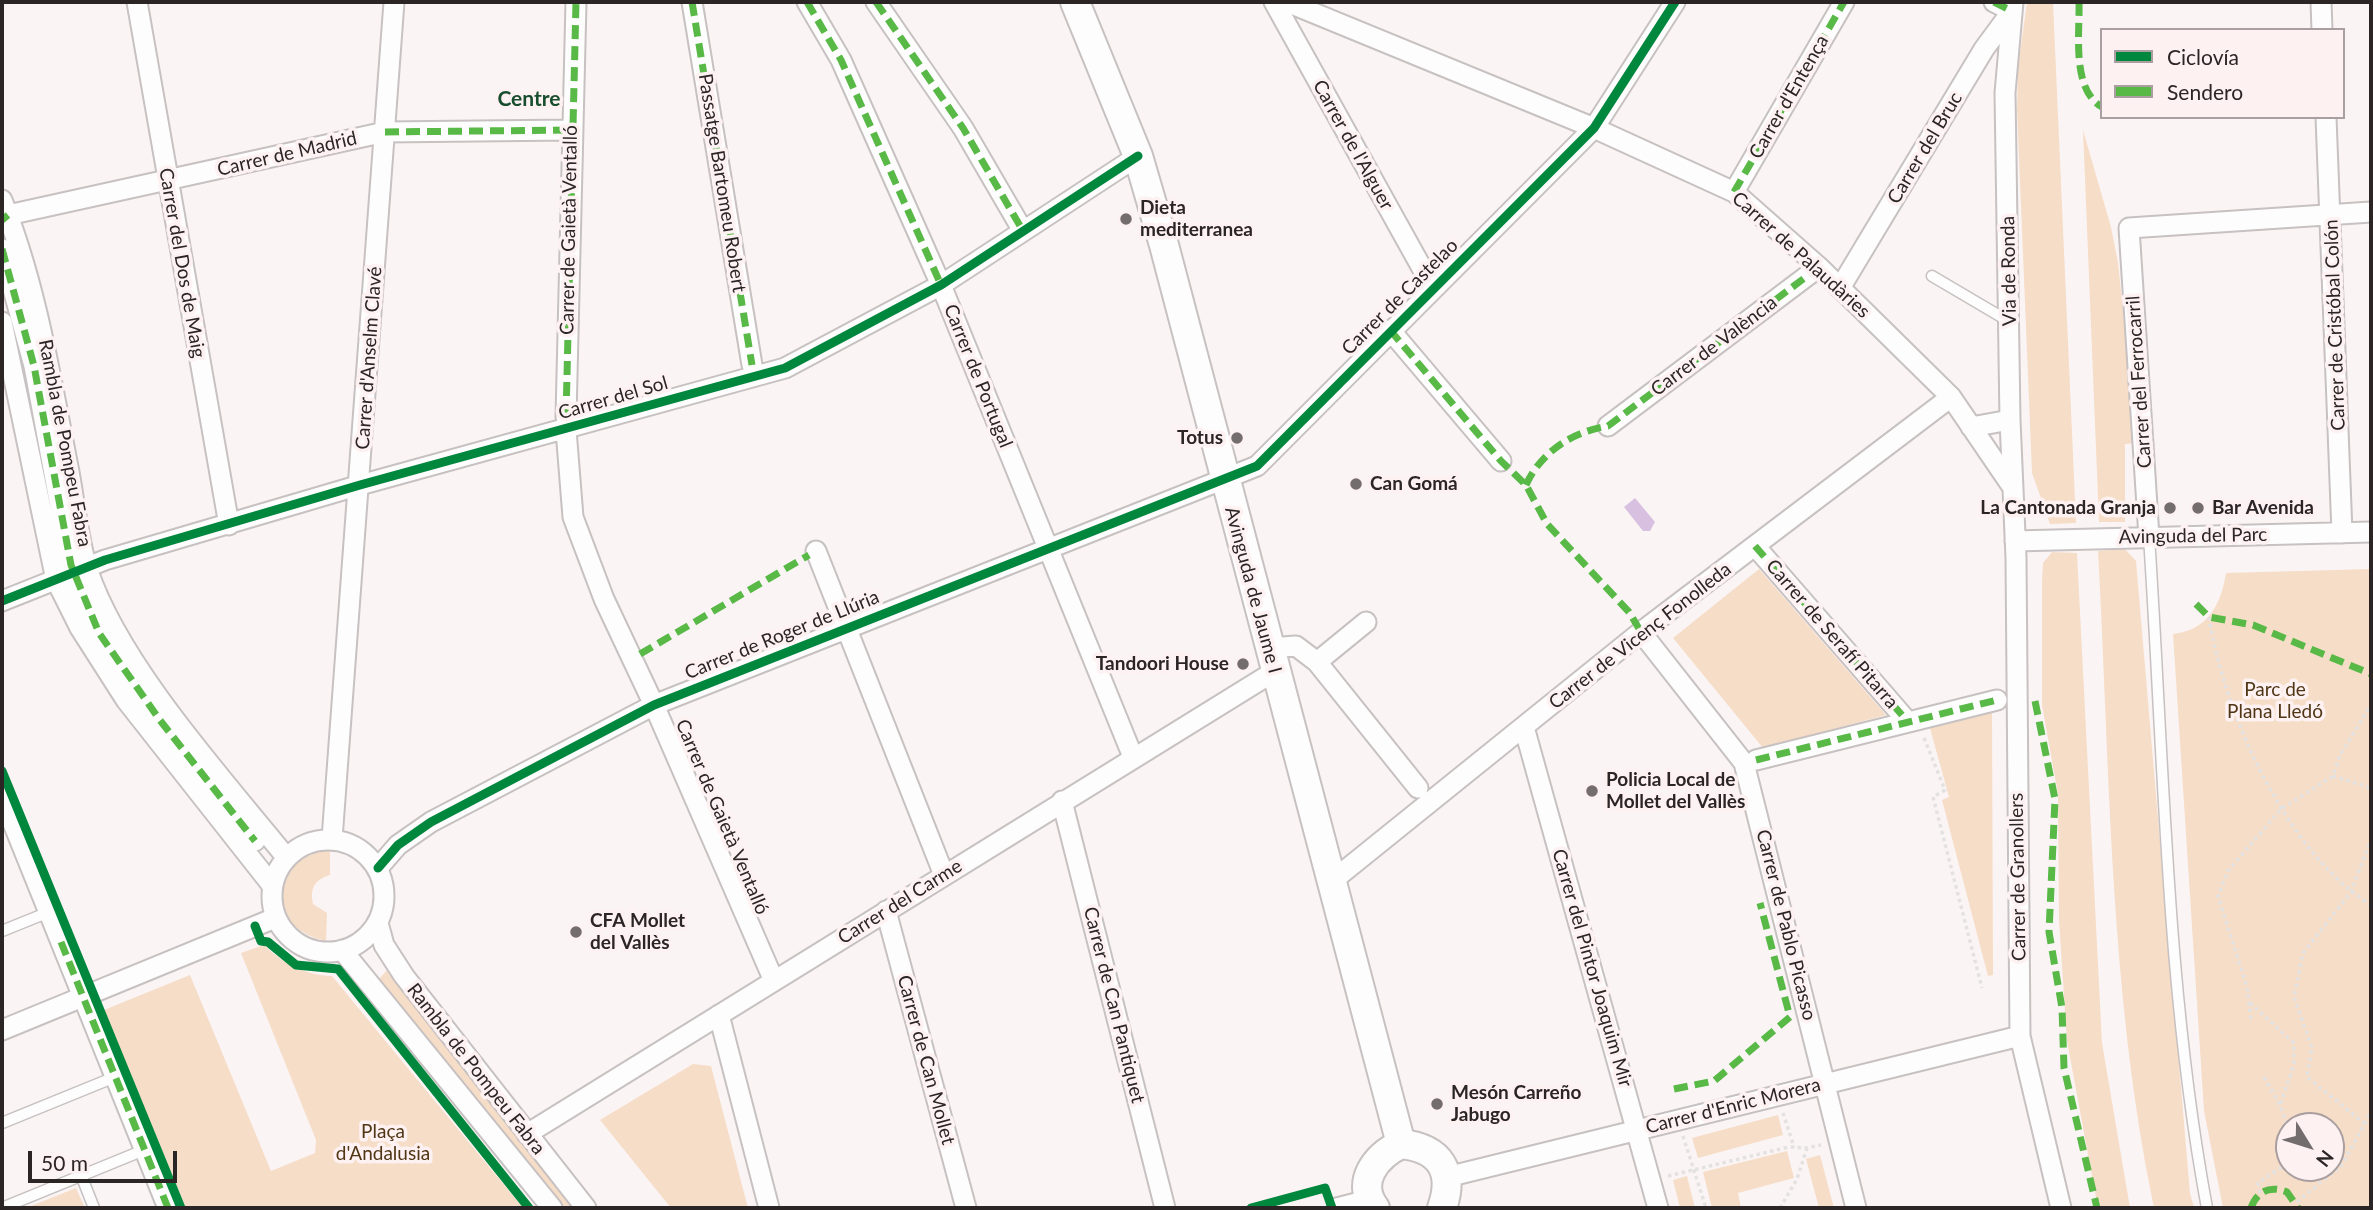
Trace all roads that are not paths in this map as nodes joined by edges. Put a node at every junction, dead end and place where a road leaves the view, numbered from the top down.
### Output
1 (137, 2) edge
2 (394, 2) edge
3 (576, 2) edge
4 (692, 2) edge
5 (807, 2) edge
6 (876, 2) edge
7 (1075, 2) edge
8 (1274, 2) edge
9 (1287, 2) edge
10 (1675, 2) edge
11 (1844, 2) edge
12 (1994, 2) edge
13 (2321, 2) edge
14 (2012, 6) edge
15 (1321, 9) edge
16 (2322, 28) edge
17 (2326, 119) edge
18 (1594, 128) junction
19 (570, 131) junction
20 (385, 132) junction
21 (1138, 156) junction
22 (168, 181) junction
23 (1734, 192) junction
24 (4, 212) edge
25 (2371, 212) edge
26 (2331, 215) junction
27 (1023, 231) junction
28 (2, 249) edge
29 (1819, 267) junction
30 (1932, 276) dead end
31 (941, 285) junction
32 (1433, 288) junction
33 (1840, 288) junction
34 (2, 321) edge
35 (2010, 322) junction
36 (1390, 330) junction
37 (752, 365) dead end
38 (1951, 397) junction
39 (2010, 420) junction
40 (566, 423) junction
41 (1608, 426) dead end
42 (1971, 427) junction
43 (1501, 461) dead end
44 (1224, 481) junction
45 (360, 485) junction
46 (2012, 486) junction
47 (229, 525) junction
48 (2371, 532) edge
49 (2342, 533) junction
50 (2149, 537) junction
51 (2015, 541) junction
52 (1755, 546) junction
53 (1049, 550) junction
54 (816, 551) dead end
55 (72, 574) junction
56 (2, 601) edge
57 (1366, 622) dead end
58 (847, 627) junction
59 (1641, 632) junction
60 (1272, 659) junction
61 (1317, 662) junction
62 (1997, 700) dead end
63 (654, 705) junction
64 (1913, 721) junction
65 (1524, 727) junction
66 (1133, 757) junction
67 (1756, 760) dead end
68 (1418, 788) dead end
69 (2, 796) edge
70 (1062, 802) junction
71 (332, 839) junction
72 (255, 841) dead end
73 (286, 857) junction
74 (378, 868) junction
75 (944, 875) junction
76 (1332, 881) junction
77 (271, 884) junction
78 (886, 911) junction
79 (49, 912) junction
80 (275, 918) junction
81 (378, 923) junction
82 (2, 931) edge
83 (342, 950) junction
84 (774, 981) junction
85 (83, 997) junction
86 (719, 1015) junction
87 (2, 1030) edge
88 (2020, 1036) junction
89 (115, 1077) junction
90 (1826, 1083) junction
91 (2, 1123) edge
92 (1639, 1130) junction
93 (527, 1134) junction
94 (1401, 1144) junction
95 (144, 1150) junction
96 (81, 1175) junction
97 (1447, 1177) junction
98 (1371, 1204) edge
99 (2, 1208) edge
100 (94, 1208) edge
101 (168, 1208) edge
102 (552, 1208) edge
103 (586, 1208) edge
104 (769, 1208) edge
105 (965, 1208) edge
106 (1165, 1208) edge
107 (1337, 1208) edge
108 (1442, 1208) edge
109 (1658, 1208) edge
110 (1856, 1208) edge
111 (2061, 1208) edge
112 (2207, 1208) edge

1 - 22 street, Carrer del Dos de Maig
2 - 20 street, Carrer d'Anselm Clavé
3 - 19 street, Carrer de Gaietà Ventalló
4 - 37 street, Passatge Bartomeu Robert
5 - 31 street, Carrer de Portugal
6 - 27 street
7 - 21 street, Avinguda de Jaume I
8 - 32 street, Carrer de l'Alguer
9 - 15 street, Carrer de Palaudàries
10 - 18 street, Carrer de Castelao
11 - 23 street, Carrer d'Entença
12 - 14 street
13 - 16 street
14 - 33 street, Carrer del Bruc
14 - 35 street, Via de Ronda
15 - 18 street, Carrer de Palaudàries
17 - 26 street, Carrer de Cristóbal Colón
18 - 23 street, Carrer de Palaudàries
18 - 32 street, Carrer de Castelao
19 - 20 street, Carrer de Madrid
19 - 40 street, Carrer de Gaietà Ventalló
20 - 22 street, Carrer de Madrid
20 - 45 street, Carrer d'Anselm Clavé
21 - 27 street, Carrer del Sol
21 - 44 street, Avinguda de Jaume I
22 - 24 street, Carrer de Madrid
22 - 47 street, Carrer del Dos de Maig
23 - 29 street, Carrer de Palaudàries
24 - 55 street, Rambla de Pompeu Fabra
25 - 26 street
26 - 49 street, Carrer de Cristóbal Colón
26 - 50 street, Carrer del Ferrocarril
27 - 31 street, Carrer del Sol
28 - 55 street, Rambla de Pompeu Fabra
29 - 33 street, Carrer de Palaudàries
29 - 41 street, Carrer de València
30 - 35 lane
31 - 40 street, Carrer del Sol
31 - 53 street, Carrer de Portugal
32 - 36 street, Carrer de Castelao
33 - 38 street, Carrer de Palaudàries
34 - 55 street, Rambla de Pompeu Fabra
35 - 39 street, Via de Ronda
36 - 43 street
36 - 44 street, Carrer de Castelao
38 - 42 street, Carrer de Palaudàries
38 - 52 street, Carrer de Vicenç Fonolleda
39 - 42 street
39 - 46 street, Via de Ronda
40 - 45 street, Carrer del Sol
40 - 63 street, Carrer de Gaietà Ventalló
42 - 46 street, Carrer de Palaudàries
44 - 53 street, Carrer de Roger de Llúria
44 - 60 street, Avinguda de Jaume I
45 - 47 street, Carrer del Sol
45 - 71 street, Carrer d'Anselm Clavé
46 - 51 street, Via de Ronda
47 - 55 street, Carrer del Sol
48 - 49 street, Avinguda del Parc
49 - 50 street, Avinguda del Parc
50 - 51 street, Avinguda del Parc
50 - 112 lane
51 - 88 street, Carrer de Granollers
52 - 59 street, Carrer de Vicenç Fonolleda
52 - 64 street, Carrer de Serafí Pitarra
53 - 58 street, Carrer de Roger de Llúria
53 - 66 street, Carrer de Portugal
54 - 58 street
55 - 56 street, Carrer del Sol
55 - 72 street, Rambla de Pompeu Fabra
55 - 73 street, Rambla de Pompeu Fabra
55 - 77 street, Rambla de Pompeu Fabra
57 - 61 street
58 - 63 street, Carrer de Roger de Llúria
58 - 75 street
59 - 65 street, Carrer de Vicenç Fonolleda
59 - 90 street, Carrer de Pablo Picasso
60 - 61 street
60 - 66 street, Carrer del Carme
60 - 76 street, Avinguda de Jaume I
61 - 68 street
62 - 64 street
63 - 74 street, Carrer de Roger de Llúria
63 - 84 street, Carrer de Gaietà Ventalló
64 - 67 street
65 - 76 street, Carrer de Vicenç Fonolleda
65 - 92 street, Carrer del Pintor Joaquim Mir
66 - 70 street, Carrer del Carme
69 - 79 street
70 - 75 street, Carrer del Carme
70 - 106 street, Carrer de Can Pantiquet
71 - 73 street
71 - 74 street
73 - 77 street
74 - 81 street
75 - 78 street, Carrer del Carme
76 - 94 street, Avinguda de Jaume I
77 - 80 street
78 - 84 street, Carrer del Carme
78 - 105 street, Carrer de Can Mollet
79 - 82 lane
79 - 85 street
80 - 83 street
80 - 85 street
81 - 83 street
81 - 93 street, Rambla de Pompeu Fabra
83 - 102 street, Rambla de Pompeu Fabra
84 - 86 street, Carrer del Carme
85 - 87 street
85 - 89 street
86 - 93 street, Carrer del Carme
86 - 104 street
88 - 90 street, Carrer d'Enric Morera
88 - 111 street, Carrer de Granollers
89 - 91 lane
89 - 95 street
90 - 92 street, Carrer d'Enric Morera
90 - 110 street, Carrer de Pablo Picasso
92 - 97 street, Carrer d'Enric Morera
92 - 109 street, Carrer del Pintor Joaquim Mir
93 - 103 street, Rambla de Pompeu Fabra
94 - 97 street
94 - 98 street
95 - 96 lane
95 - 101 street
96 - 99 lane
96 - 100 lane
97 - 108 street
98 - 107 street

